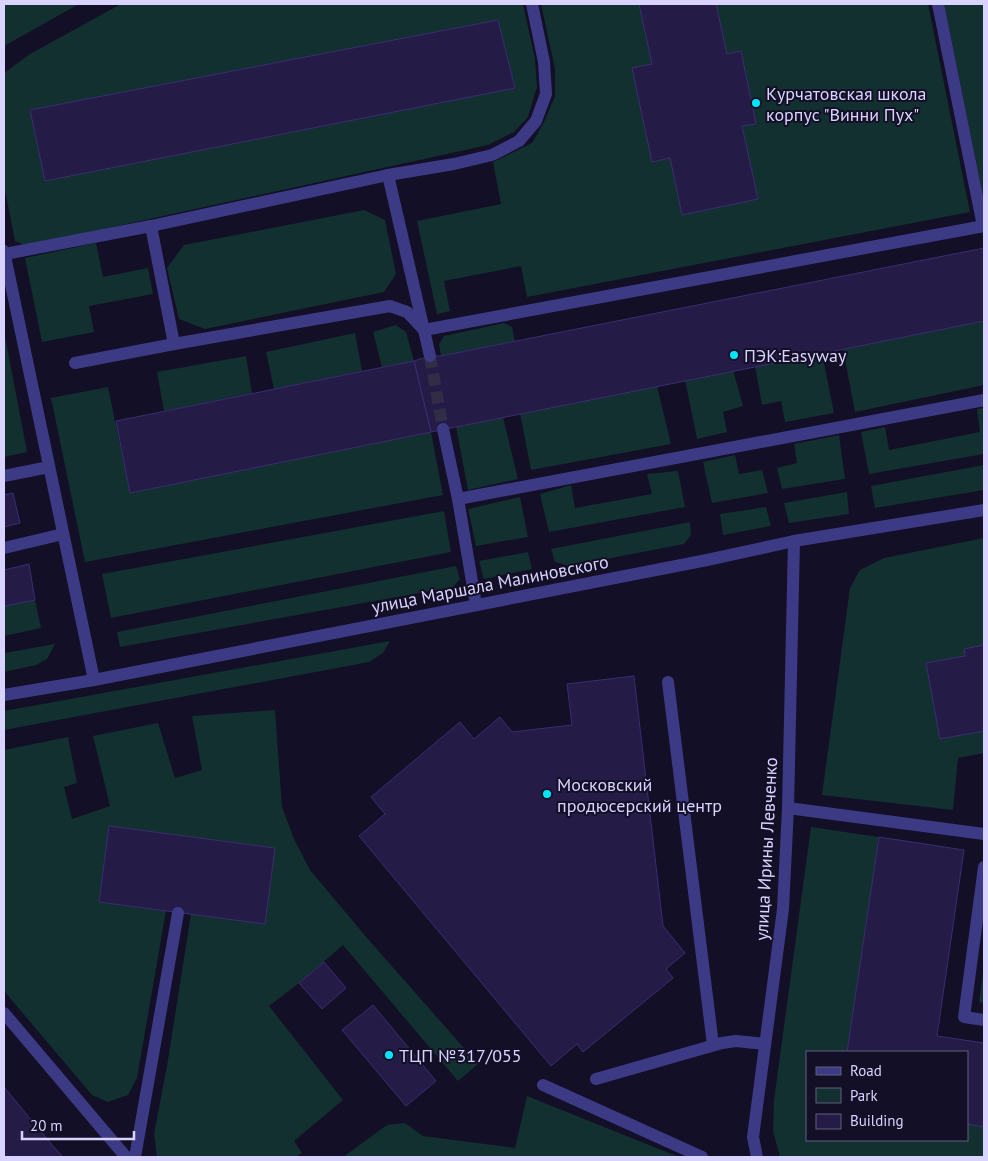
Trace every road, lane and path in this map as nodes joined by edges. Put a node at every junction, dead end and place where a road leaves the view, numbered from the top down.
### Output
1 (532, 4) edge
2 (938, 4) edge
3 (388, 175) junction
4 (151, 226) junction
5 (984, 226) edge
6 (4, 252) edge
7 (424, 330) junction
8 (174, 344) junction
9 (430, 356) tunnel mouth
10 (75, 363) dead end
11 (984, 400) edge
12 (443, 429) tunnel mouth
13 (49, 467) junction
14 (4, 476) edge
15 (458, 499) junction
16 (984, 510) edge
17 (63, 534) junction
18 (794, 541) junction
19 (4, 548) edge
20 (476, 605) junction
21 (94, 680) junction
22 (668, 682) dead end
23 (4, 695) edge
24 (788, 808) junction
25 (984, 834) edge
26 (984, 867) edge
27 (178, 912) dead end
28 (4, 1013) edge
29 (984, 1020) edge
30 (765, 1044) junction
31 (713, 1045) junction
32 (596, 1078) dead end
33 (543, 1085) dead end
34 (126, 1157) edge
35 (135, 1157) edge
36 (702, 1157) edge
37 (757, 1157) edge

1 - 3 street
2 - 5 street
3 - 4 street
3 - 7 street
4 - 6 street
4 - 8 street
5 - 7 street
6 - 13 street
7 - 8 street
7 - 9 street
8 - 10 street
11 - 15 street
12 - 15 street
13 - 14 street
13 - 17 street
15 - 20 street
16 - 18 street, улица Маршала Малиновского
17 - 19 street
17 - 21 street
18 - 20 street, улица Маршала Малиновского
18 - 24 street, улица Ирины Левченко
20 - 21 street, улица Маршала Малиновского
21 - 23 street, улица Маршала Малиновского
22 - 31 street
24 - 25 street
24 - 30 street, улица Ирины Левченко
26 - 29 street
27 - 35 street
28 - 34 street
30 - 31 street
30 - 37 street, улица Ирины Левченко
31 - 32 street
33 - 36 street

